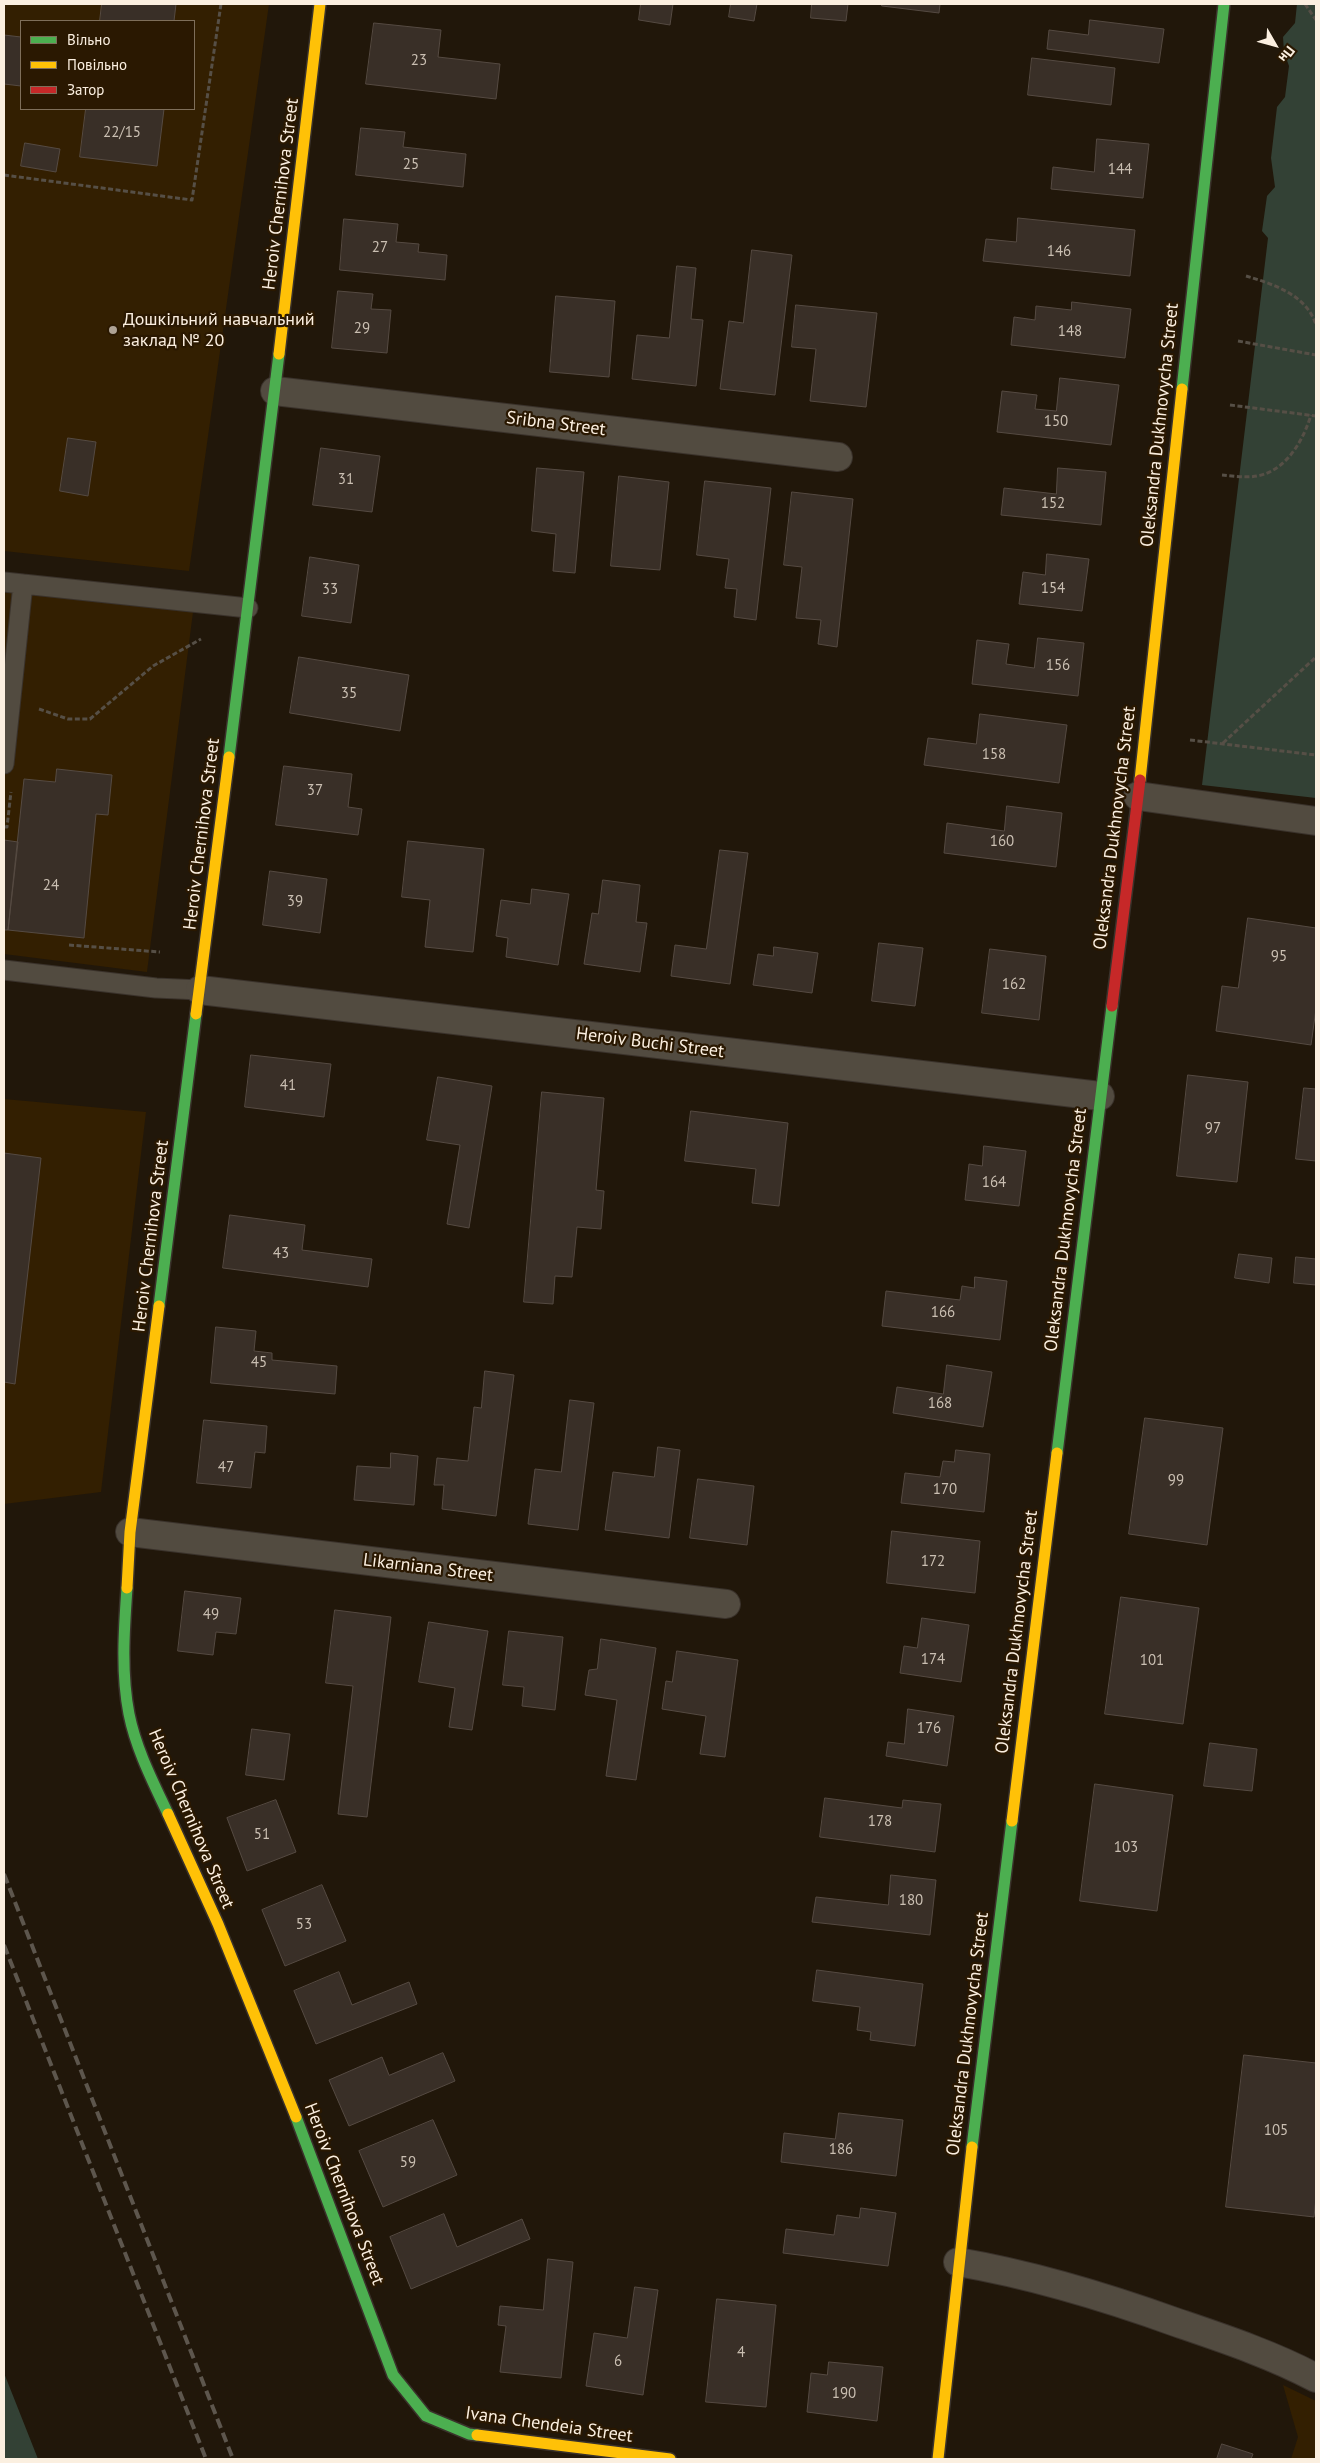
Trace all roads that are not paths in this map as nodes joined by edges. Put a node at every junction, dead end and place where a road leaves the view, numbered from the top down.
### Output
1 (320, 4) edge
2 (1224, 4) edge
3 (275, 391) junction
4 (838, 457) dead end
5 (4, 582) edge
6 (23, 584) junction
7 (248, 608) junction
8 (4, 764) edge
9 (1138, 796) junction
10 (1316, 821) edge
11 (4, 970) edge
12 (200, 990) junction
13 (1100, 1096) junction
14 (130, 1532) junction
15 (726, 1604) dead end
16 (958, 2262) junction
17 (1316, 2378) edge
18 (426, 2416) joint
19 (670, 2459) edge
20 (938, 2459) edge

1 - 3 street, Heroiv Chernihova Street
2 - 9 street, Oleksandra Dukhnovycha Street
3 - 4 street, Sribna Street
3 - 7 street, Heroiv Chernihova Street
5 - 6 lane
6 - 7 lane
6 - 8 lane
7 - 12 street, Heroiv Chernihova Street
9 - 10 street
9 - 13 street, Oleksandra Dukhnovycha Street
11 - 12 lane
12 - 13 street, Heroiv Buchi Street
12 - 14 street, Heroiv Chernihova Street
13 - 16 street, Oleksandra Dukhnovycha Street
14 - 15 street, Likarniana Street
14 - 18 street, Heroiv Chernihova Street
16 - 17 street
16 - 20 street, Oleksandra Dukhnovycha Street
18 - 19 street, Ivana Chendeia Street

